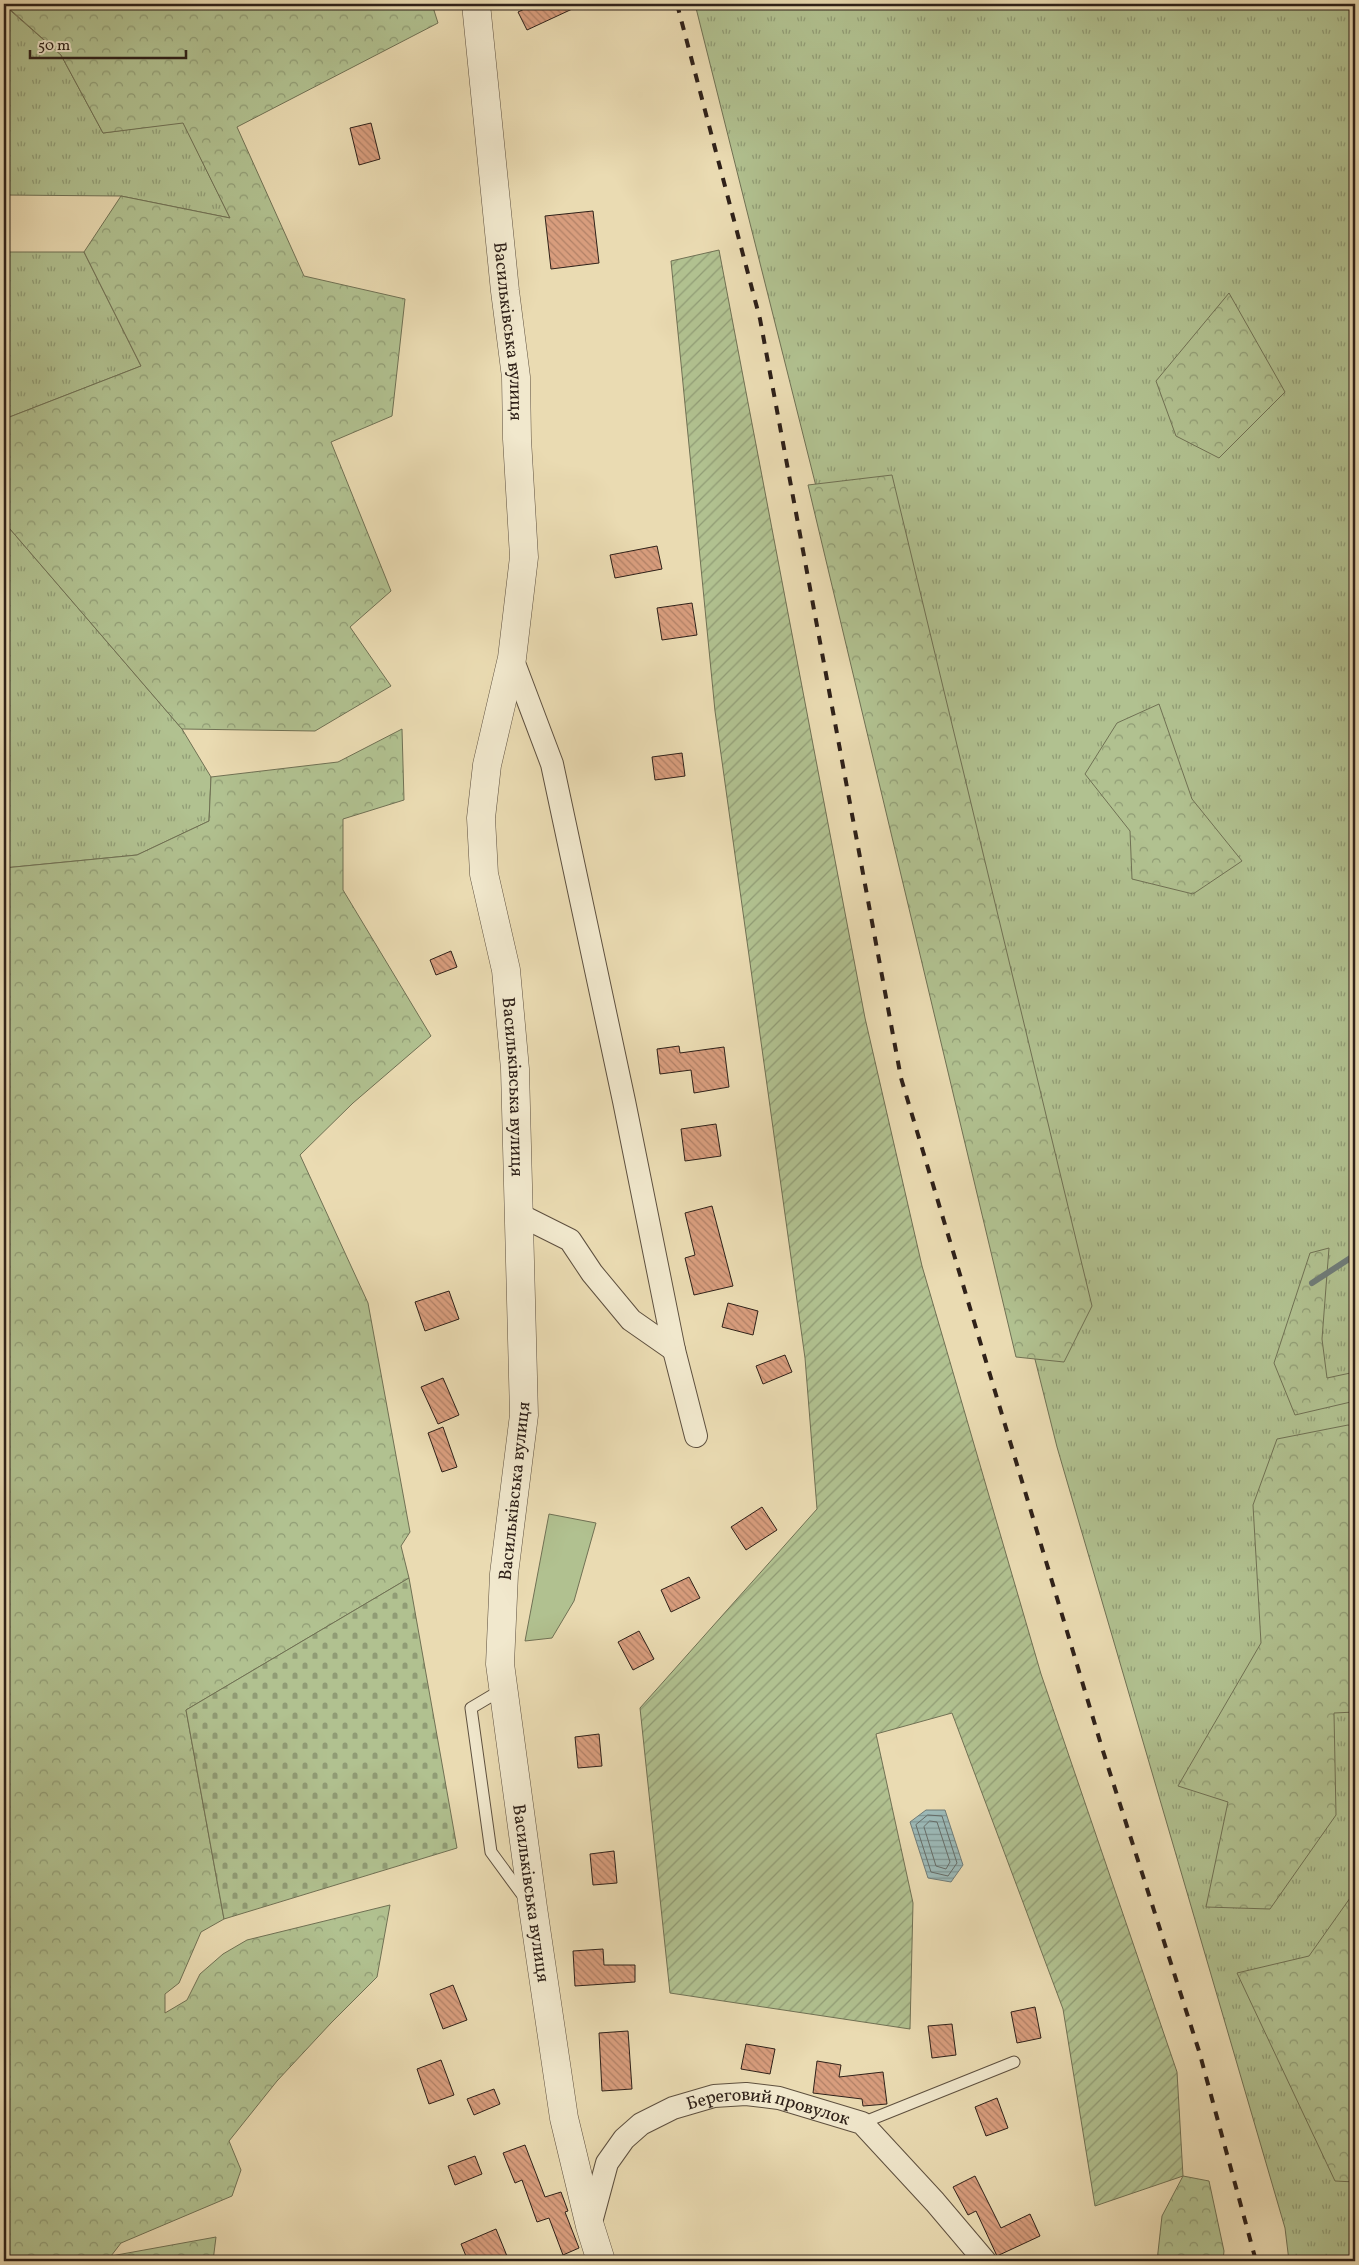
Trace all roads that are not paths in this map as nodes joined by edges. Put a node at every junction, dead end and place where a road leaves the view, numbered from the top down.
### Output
1 (476, 4) edge
2 (512, 658) junction
3 (518, 1214) junction
4 (674, 1350) junction
5 (696, 1436) dead end
6 (1014, 2062) dead end
7 (862, 2123) junction
8 (590, 2226) junction
9 (601, 2261) edge
10 (985, 2261) edge

1 - 2 street, Васильківська вулиця
2 - 3 street, Васильківська вулиця
2 - 4 street, Васильківська вулиця
3 - 4 street
3 - 8 street, Васильківська вулиця
4 - 5 street, Васильківська вулиця
6 - 7 lane
7 - 8 street, Береговий провулок
7 - 10 street, Береговий провулок
8 - 9 street, Васильківська вулиця

